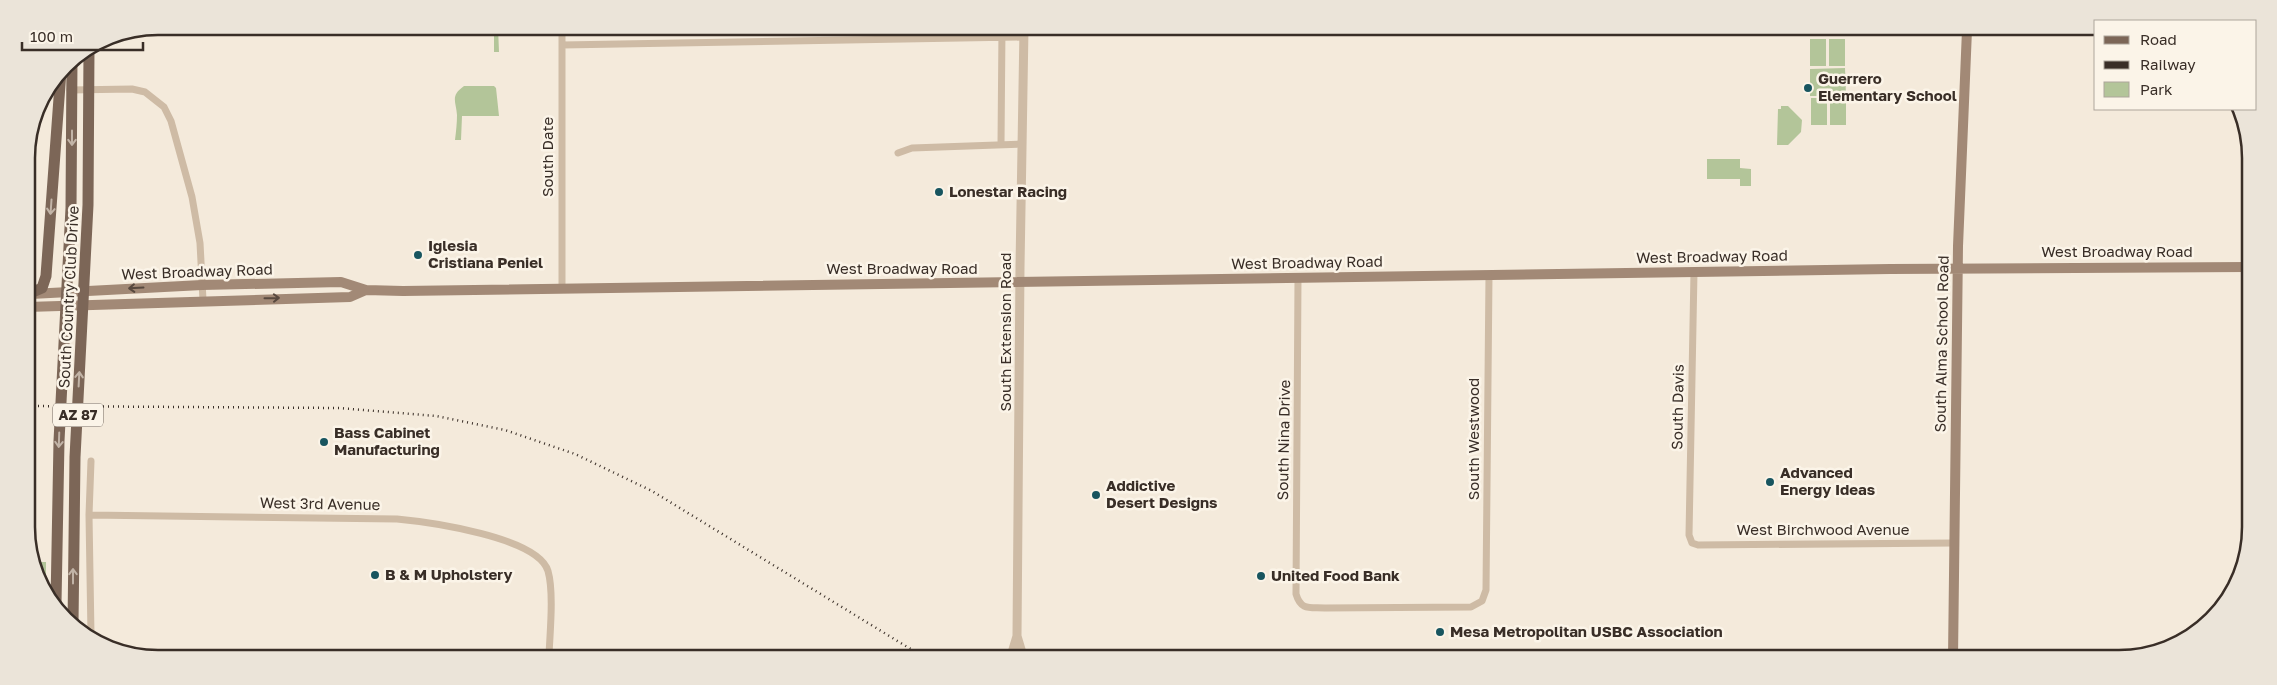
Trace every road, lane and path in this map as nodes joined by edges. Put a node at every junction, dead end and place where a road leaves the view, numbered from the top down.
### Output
1 (562, 35) edge
2 (1011, 35) edge
3 (1024, 35) edge
4 (1967, 35) edge
5 (1002, 37) junction
6 (562, 45) junction
7 (89, 57) edge
8 (72, 70) edge
9 (60, 83) edge
10 (59, 90) junction
11 (72, 90) junction
12 (89, 90) junction
13 (1001, 144) junction
14 (1022, 144) junction
15 (898, 153) dead end
16 (2242, 267) edge
17 (1958, 268) junction
18 (1694, 272) junction
19 (1489, 275) junction
20 (1298, 278) junction
21 (1020, 283) junction
22 (202, 285) junction
23 (562, 288) junction
24 (366, 290) junction
25 (35, 291) edge
26 (35, 294) edge
27 (202, 300) junction
28 (35, 307) edge
29 (91, 461) dead end
30 (89, 515) junction
31 (1692, 542) joint
32 (1954, 543) junction
33 (56, 595) edge
34 (1298, 602) joint
35 (73, 616) edge
36 (91, 630) edge
37 (1017, 636) junction
38 (550, 650) edge
39 (1012, 650) edge
40 (1021, 650) edge
41 (1953, 650) edge

1 - 6 street, South Date
2 - 5 street
3 - 14 street, South Extension Road
4 - 17 main road, South Alma School Road
5 - 6 street
5 - 13 street
6 - 23 street, South Date
7 - 12 main road, South Country Club Drive / AZ 87
8 - 11 main road, South Country Club Drive / AZ 87
9 - 10 main road
10 - 11 street
10 -> 25 main road
11 - 12 street
11 -> 33 main road, South Country Club Drive / AZ 87
12 - 22 street
35 -> 12 main road, South Country Club Drive / AZ 87
13 - 14 street
13 - 15 street
14 - 21 street, South Extension Road
16 - 17 main road, West Broadway Road
17 - 18 main road, West Broadway Road
17 - 32 main road, South Alma School Road
18 - 19 main road, West Broadway Road
18 - 31 street, South Davis
19 - 20 main road, West Broadway Road
19 - 34 street, South Westwood
20 - 21 main road, West Broadway Road
20 - 34 street, South Nina Drive
21 - 23 main road, West Broadway Road
21 - 37 street, South Extension Road
22 - 24 main road, West Broadway Road
22 -> 26 main road, West Broadway Road
22 - 27 street
23 - 24 main road, West Broadway Road
27 -> 24 main road, West Broadway Road
27 - 28 main road, West Broadway Road
29 - 30 street
30 - 36 street
30 - 38 street, West 3rd Avenue
31 - 32 street, West Birchwood Avenue
32 - 41 main road, South Alma School Road
37 - 39 street, South Extension Road
37 - 40 street, South Extension Road

